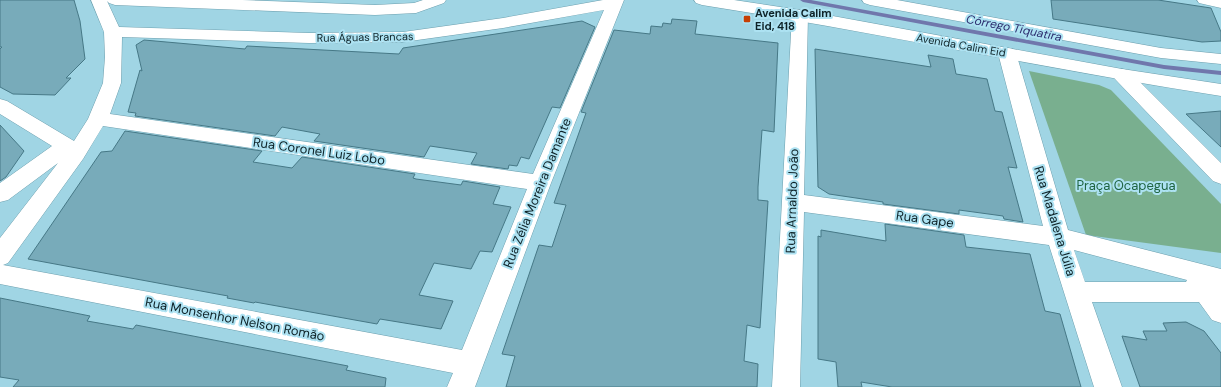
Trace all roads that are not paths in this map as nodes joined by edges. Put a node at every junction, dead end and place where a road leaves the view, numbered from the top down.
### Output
1 (99, 0) edge
2 (115, 0) edge
3 (438, 0) edge
4 (702, 0) edge
5 (870, 0) edge
6 (1205, 0) edge
7 (615, 1) edge
8 (1221, 3) edge
9 (800, 15) junction
10 (113, 32) junction
11 (1011, 40) junction
12 (1221, 59) edge
13 (1122, 75) junction
14 (1221, 90) edge
15 (0, 105) edge
16 (98, 119) junction
17 (72, 150) junction
18 (1221, 176) edge
19 (540, 183) junction
20 (0, 194) edge
21 (792, 202) junction
22 (1058, 237) junction
23 (0, 256) edge
24 (0, 274) edge
25 (1216, 288) edge
26 (1077, 292) junction
27 (1221, 312) edge
28 (470, 364) junction
29 (461, 387) edge
30 (786, 387) edge
31 (1108, 387) edge

1 - 10 street
2 - 3 street
4 - 9 street, Avenida Calim Eid
5 - 11 street, Avenida Calim Eid
6 - 8 street
7 - 10 street, Rua Águas Brancas
7 - 19 street, Rua Zélia Moreira Damante
9 - 11 street, Avenida Calim Eid
9 - 21 street, Rua Arnaldo João
10 - 16 street
11 - 12 street, Avenida Calim Eid
11 - 13 street, Avenida Calim Eid
11 - 22 street, Rua Madalena Júlia
13 - 14 street, Avenida Calim Eid
13 - 18 street
15 - 17 street
16 - 17 street
16 - 19 street, Rua Coronel Luiz Lobo
17 - 20 street
17 - 23 street
19 - 28 street, Rua Zélia Moreira Damante
21 - 22 street, Rua Gape
21 - 30 street, Rua Arnaldo João
22 - 25 street
22 - 26 street, Rua Madalena Júlia
24 - 28 street, Rua Monsenhor Nelson Romão
25 - 26 street
25 - 27 street
26 - 31 street, Rua Madalena Júlia
28 - 29 street, Rua Zélia Moreira Damante

